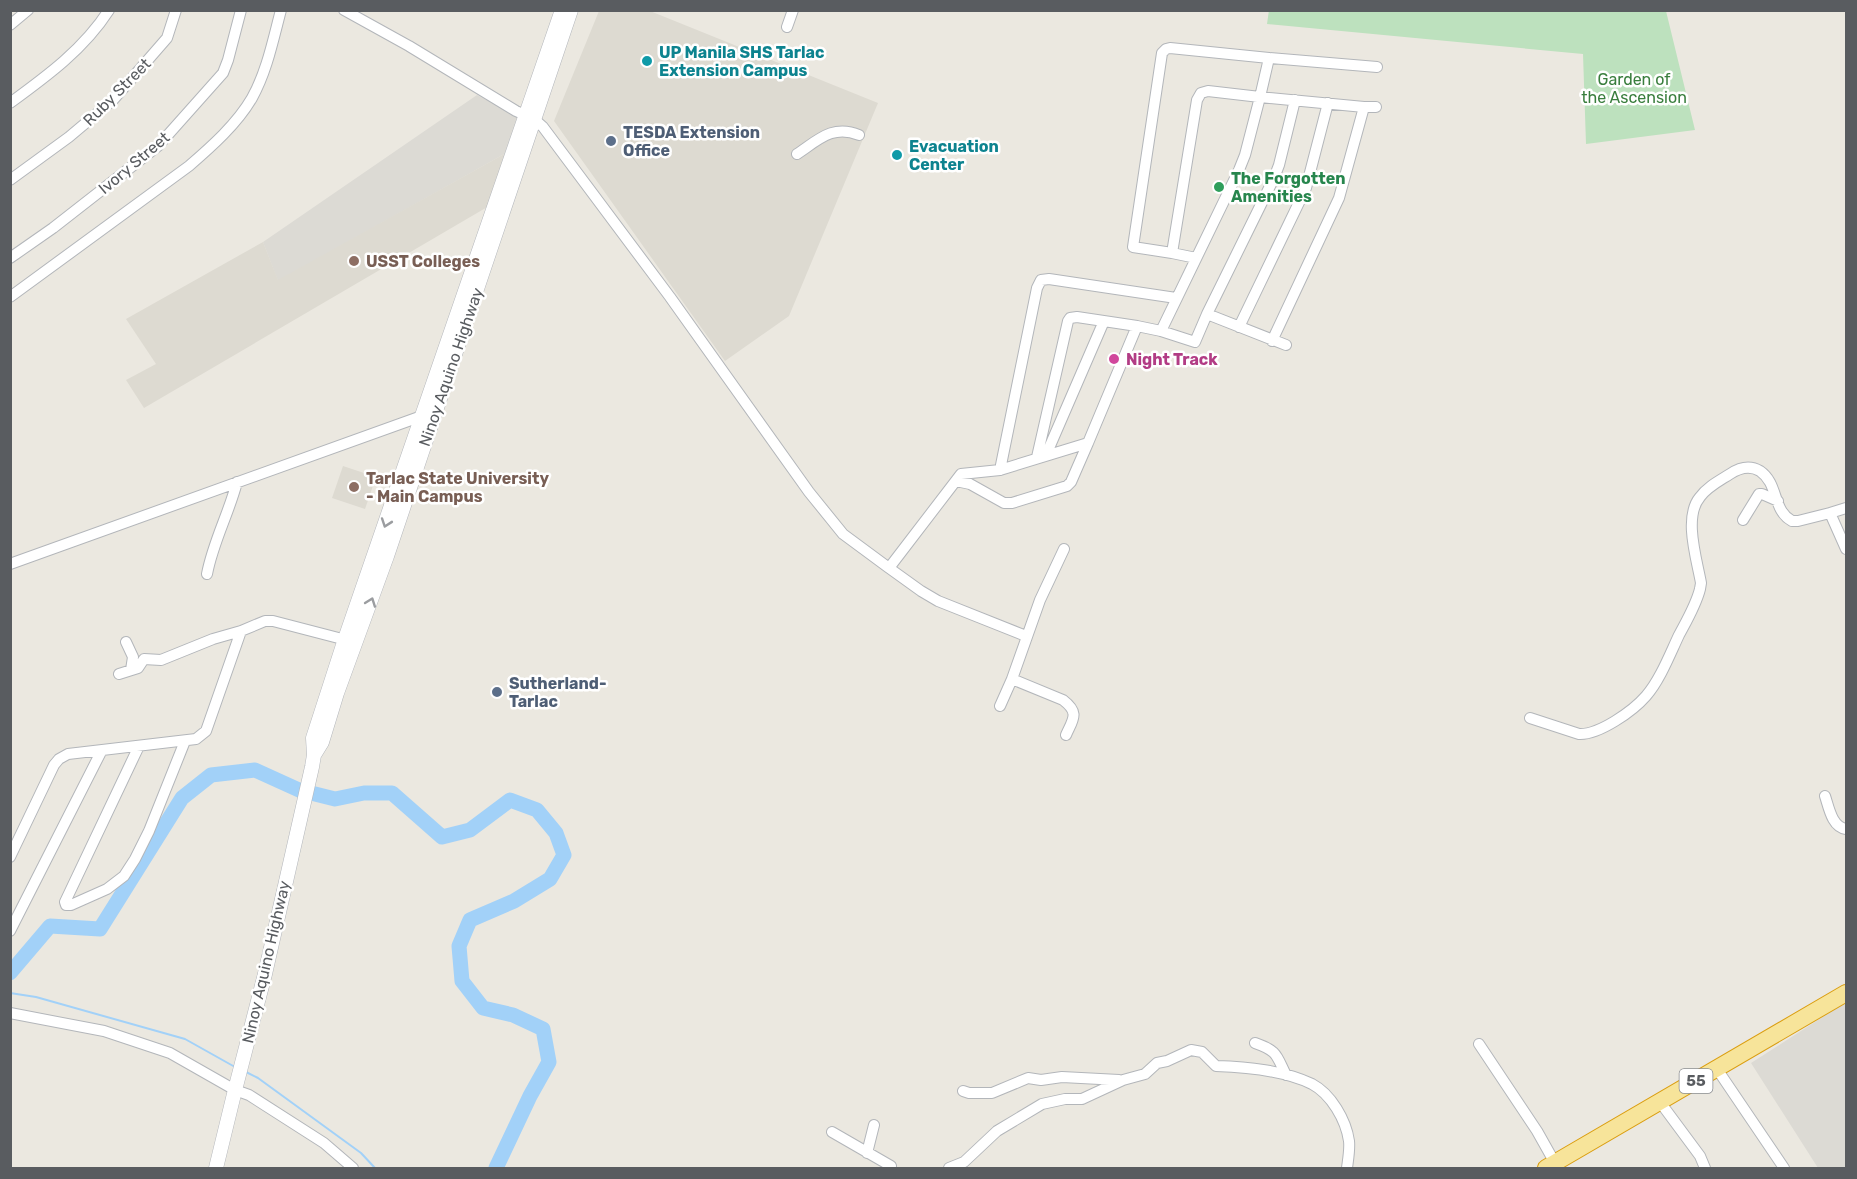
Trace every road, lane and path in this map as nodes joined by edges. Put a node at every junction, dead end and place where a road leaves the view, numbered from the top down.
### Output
1 (28, 10) edge
2 (109, 10) edge
3 (176, 10) edge
4 (241, 10) edge
5 (281, 10) edge
6 (344, 10) edge
7 (793, 10) edge
8 (564, 12) edge
9 (10, 25) edge
10 (787, 27) dead end
11 (1269, 58) junction
12 (1377, 67) dead end
13 (1260, 97) junction
14 (1295, 100) junction
15 (10, 103) edge
16 (1328, 103) junction
17 (1364, 106) junction
18 (1376, 107) dead end
19 (530, 117) junction
20 (859, 135) dead end
21 (797, 154) dead end
22 (10, 180) edge
23 (1172, 253) junction
24 (10, 258) edge
25 (1196, 258) junction
26 (10, 297) edge
27 (1176, 298) junction
28 (1207, 314) junction
29 (1104, 321) junction
30 (1137, 326) junction
31 (1239, 327) junction
32 (1161, 331) junction
33 (1272, 341) junction
34 (1286, 345) dead end
35 (433, 402) junction
36 (422, 416) junction
37 (1088, 443) junction
38 (1042, 456) junction
39 (414, 458) junction
40 (1000, 470) junction
41 (986, 473) junction
42 (956, 481) junction
43 (237, 482) junction
44 (978, 487) junction
45 (1778, 501) junction
46 (1846, 508) edge
47 (1830, 513) junction
48 (1743, 520) dead end
49 (1064, 549) dead end
50 (1846, 549) edge
51 (10, 564) edge
52 (889, 568) junction
53 (207, 574) dead end
54 (241, 631) junction
55 (1026, 636) junction
56 (351, 641) junction
57 (126, 642) dead end
58 (131, 670) junction
59 (119, 674) dead end
60 (1012, 680) junction
61 (1000, 706) dead end
62 (1530, 718) dead end
63 (1066, 735) dead end
64 (185, 741) junction
65 (139, 746) junction
66 (102, 750) junction
67 (1825, 796) dead end
68 (1846, 829) edge
69 (10, 857) edge
70 (10, 932) edge
71 (1846, 993) edge
72 (10, 1013) edge
73 (1255, 1043) dead end
74 (1479, 1044) dead end
75 (1717, 1069) junction
76 (1286, 1076) junction
77 (1122, 1080) junction
78 (236, 1087) junction
79 (963, 1091) dead end
80 (1660, 1102) junction
81 (874, 1125) dead end
82 (832, 1132) dead end
83 (867, 1153) junction
84 (1551, 1166) edge
85 (216, 1168) edge
86 (353, 1168) edge
87 (892, 1168) edge
88 (949, 1168) edge
89 (1347, 1168) edge
90 (1705, 1168) edge
91 (1784, 1168) edge

1 - 9 street
2 - 15 street
3 - 22 street, Ruby Street
4 - 24 street, Ivory Street
5 - 26 street
6 - 19 street
7 - 10 street
8 - 19 main road, Ninoy Aquino Highway
11 - 12 street
11 - 13 street
11 - 23 street
13 - 14 street
13 - 23 street
13 - 25 street
14 - 16 street
14 - 28 street
16 - 17 street
16 - 31 street
17 - 18 street
17 - 33 street
19 - 35 main road, Ninoy Aquino Highway
19 - 52 street
20 - 21 street
23 - 25 street
25 - 27 street
27 - 32 street
27 - 40 street
28 - 31 street
28 - 32 street
29 - 30 street
29 - 38 street
29 - 38 street
30 - 32 street
30 - 37 street
31 - 33 street
33 - 34 street
35 - 36 main road, Ninoy Aquino Highway
35 - 39 main road, Ninoy Aquino Highway
36 - 39 main road, Ninoy Aquino Highway
36 - 43 street
37 - 38 street
37 - 44 street
38 - 40 street
39 - 56 main road, Ninoy Aquino Highway
40 - 41 street
41 - 42 street
41 - 44 street
42 - 44 street
42 - 52 street
43 - 51 street
43 - 53 street
45 - 47 street
45 - 48 street
45 - 62 street
46 - 47 street
47 - 50 street
49 - 55 street
52 - 55 street
54 - 56 street
54 - 58 street
54 - 64 street
55 - 60 street
56 - 78 main road, Ninoy Aquino Highway
57 - 58 street
58 - 59 street
60 - 61 street
60 - 63 street
64 - 65 street
64 - 65 street
65 - 66 street
66 - 69 street
66 - 70 street
67 - 68 street
71 - 75 highway, 55
72 - 78 street
73 - 76 street
74 - 84 street
75 - 80 highway, 55
75 - 91 street
76 - 77 street
76 - 89 street
77 - 79 street
77 - 88 street
78 - 85 main road, Ninoy Aquino Highway
78 - 86 street
80 - 84 highway, 55
80 - 90 street
81 - 83 street
82 - 83 street
83 - 87 street

